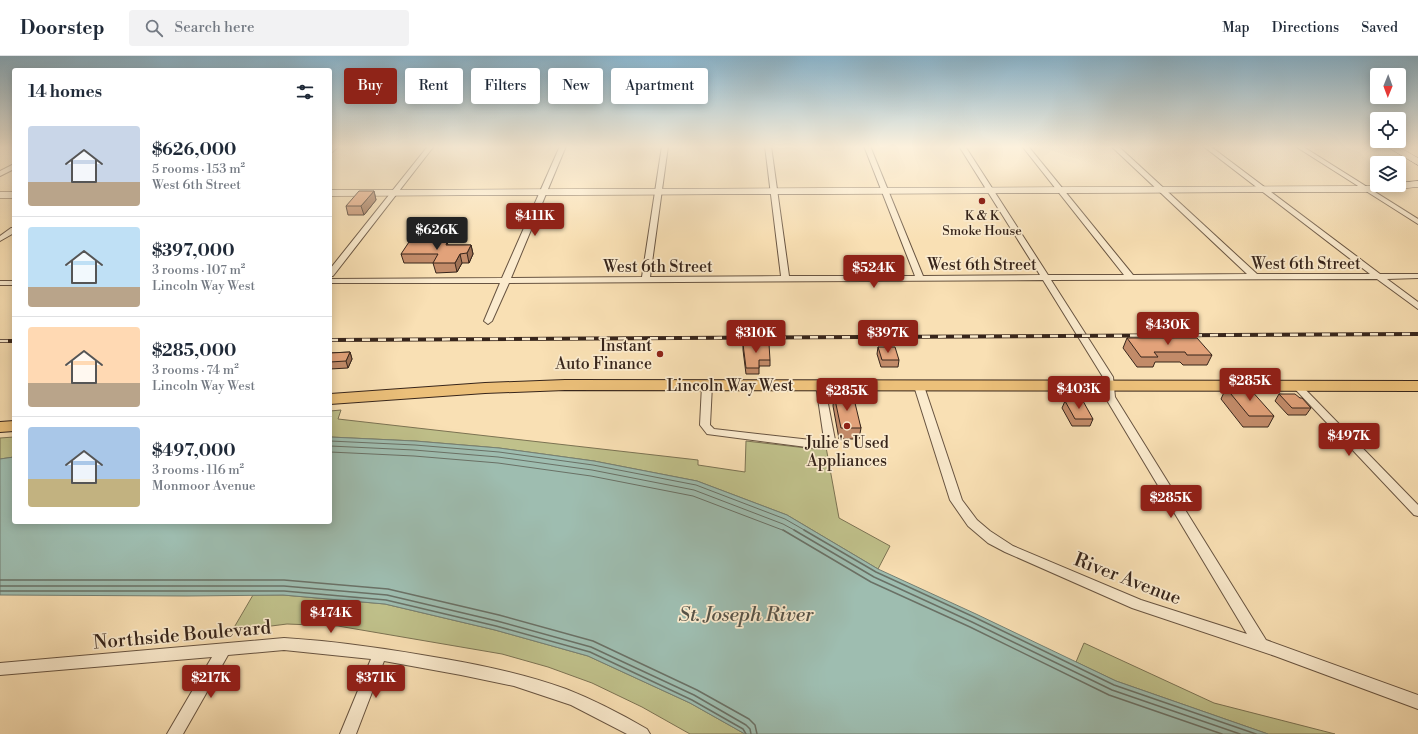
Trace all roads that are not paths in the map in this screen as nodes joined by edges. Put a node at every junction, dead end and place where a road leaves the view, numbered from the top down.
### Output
1 (406, 178) edge
2 (550, 178) edge
3 (661, 178) edge
4 (772, 178) edge
5 (880, 178) edge
6 (982, 178) edge
7 (1050, 178) edge
8 (1148, 178) edge
9 (1248, 178) edge
10 (1347, 178) edge
11 (1406, 183) edge
12 (1418, 183) edge
13 (1370, 185) edge
14 (1158, 187) junction
15 (1260, 187) junction
16 (1361, 187) junction
17 (332, 188) edge
18 (884, 188) junction
19 (988, 188) junction
20 (1058, 188) junction
21 (0, 189) edge
22 (12, 189) edge
23 (659, 189) junction
24 (774, 189) junction
25 (396, 190) junction
26 (545, 190) junction
27 (332, 193) edge
28 (0, 195) edge
29 (12, 195) edge
30 (1418, 222) edge
31 (12, 231) edge
32 (0, 239) edge
33 (332, 271) edge
34 (1379, 276) junction
35 (1418, 276) edge
36 (1255, 277) junction
37 (920, 278) junction
38 (1046, 278) junction
39 (1131, 278) junction
40 (785, 279) junction
41 (505, 280) junction
42 (646, 280) junction
43 (332, 281) edge
44 (0, 283) edge
45 (12, 283) edge
46 (1418, 306) edge
47 (488, 321) dead end
48 (707, 385) junction
49 (821, 385) junction
50 (1109, 385) junction
51 (919, 386) junction
52 (1297, 386) junction
53 (1418, 386) edge
54 (332, 399) edge
55 (12, 426) edge
56 (0, 427) edge
57 (1418, 512) edge
58 (1261, 645) junction
59 (223, 650) junction
60 (380, 654) junction
61 (0, 670) edge
62 (1418, 702) edge
63 (175, 734) edge
64 (348, 734) edge
65 (642, 734) edge

1 - 25 street
2 - 26 street
3 - 23 street
4 - 24 street
5 - 18 street
6 - 19 street
7 - 20 street
8 - 14 street
9 - 15 street
10 - 16 street
11 - 12 street
12 - 16 street
13 - 16 street
14 - 15 street
14 - 20 street
14 - 36 street
15 - 16 street
15 - 34 street
16 - 30 street
17 - 25 street
18 - 19 street
18 - 24 street
18 - 37 street
19 - 20 street
19 - 38 street
20 - 39 street
21 - 22 street
23 - 24 street
23 - 26 street
23 - 42 street
24 - 40 street
25 - 26 street
25 - 27 street
25 - 33 street
26 - 41 street
28 - 29 street
31 - 32 street
34 - 35 street, West 6th Street
34 - 36 street, West 6th Street
34 - 46 street
36 - 39 street, West 6th Street
37 - 38 street, West 6th Street
37 - 40 street, West 6th Street
38 - 39 street, West 6th Street
38 - 50 street
40 - 42 street, West 6th Street
41 - 42 street, West 6th Street
41 - 43 street, West 6th Street
41 - 47 street
44 - 45 street
48 - 49 main road, Lincoln Way West
48 - 49 street
48 - 54 main road, Lincoln Way West
49 - 51 main road, Lincoln Way West
50 - 51 main road, Lincoln Way West
50 - 52 main road, Lincoln Way West
50 - 58 street
51 - 58 street, River Avenue
52 - 53 main road, Lincoln Way West
52 - 57 street
55 - 56 main road
58 - 62 street, River Avenue
59 - 60 street, Northside Boulevard
59 - 61 street, Northside Boulevard
59 - 63 street
60 - 64 street
60 - 65 street, Northside Boulevard

